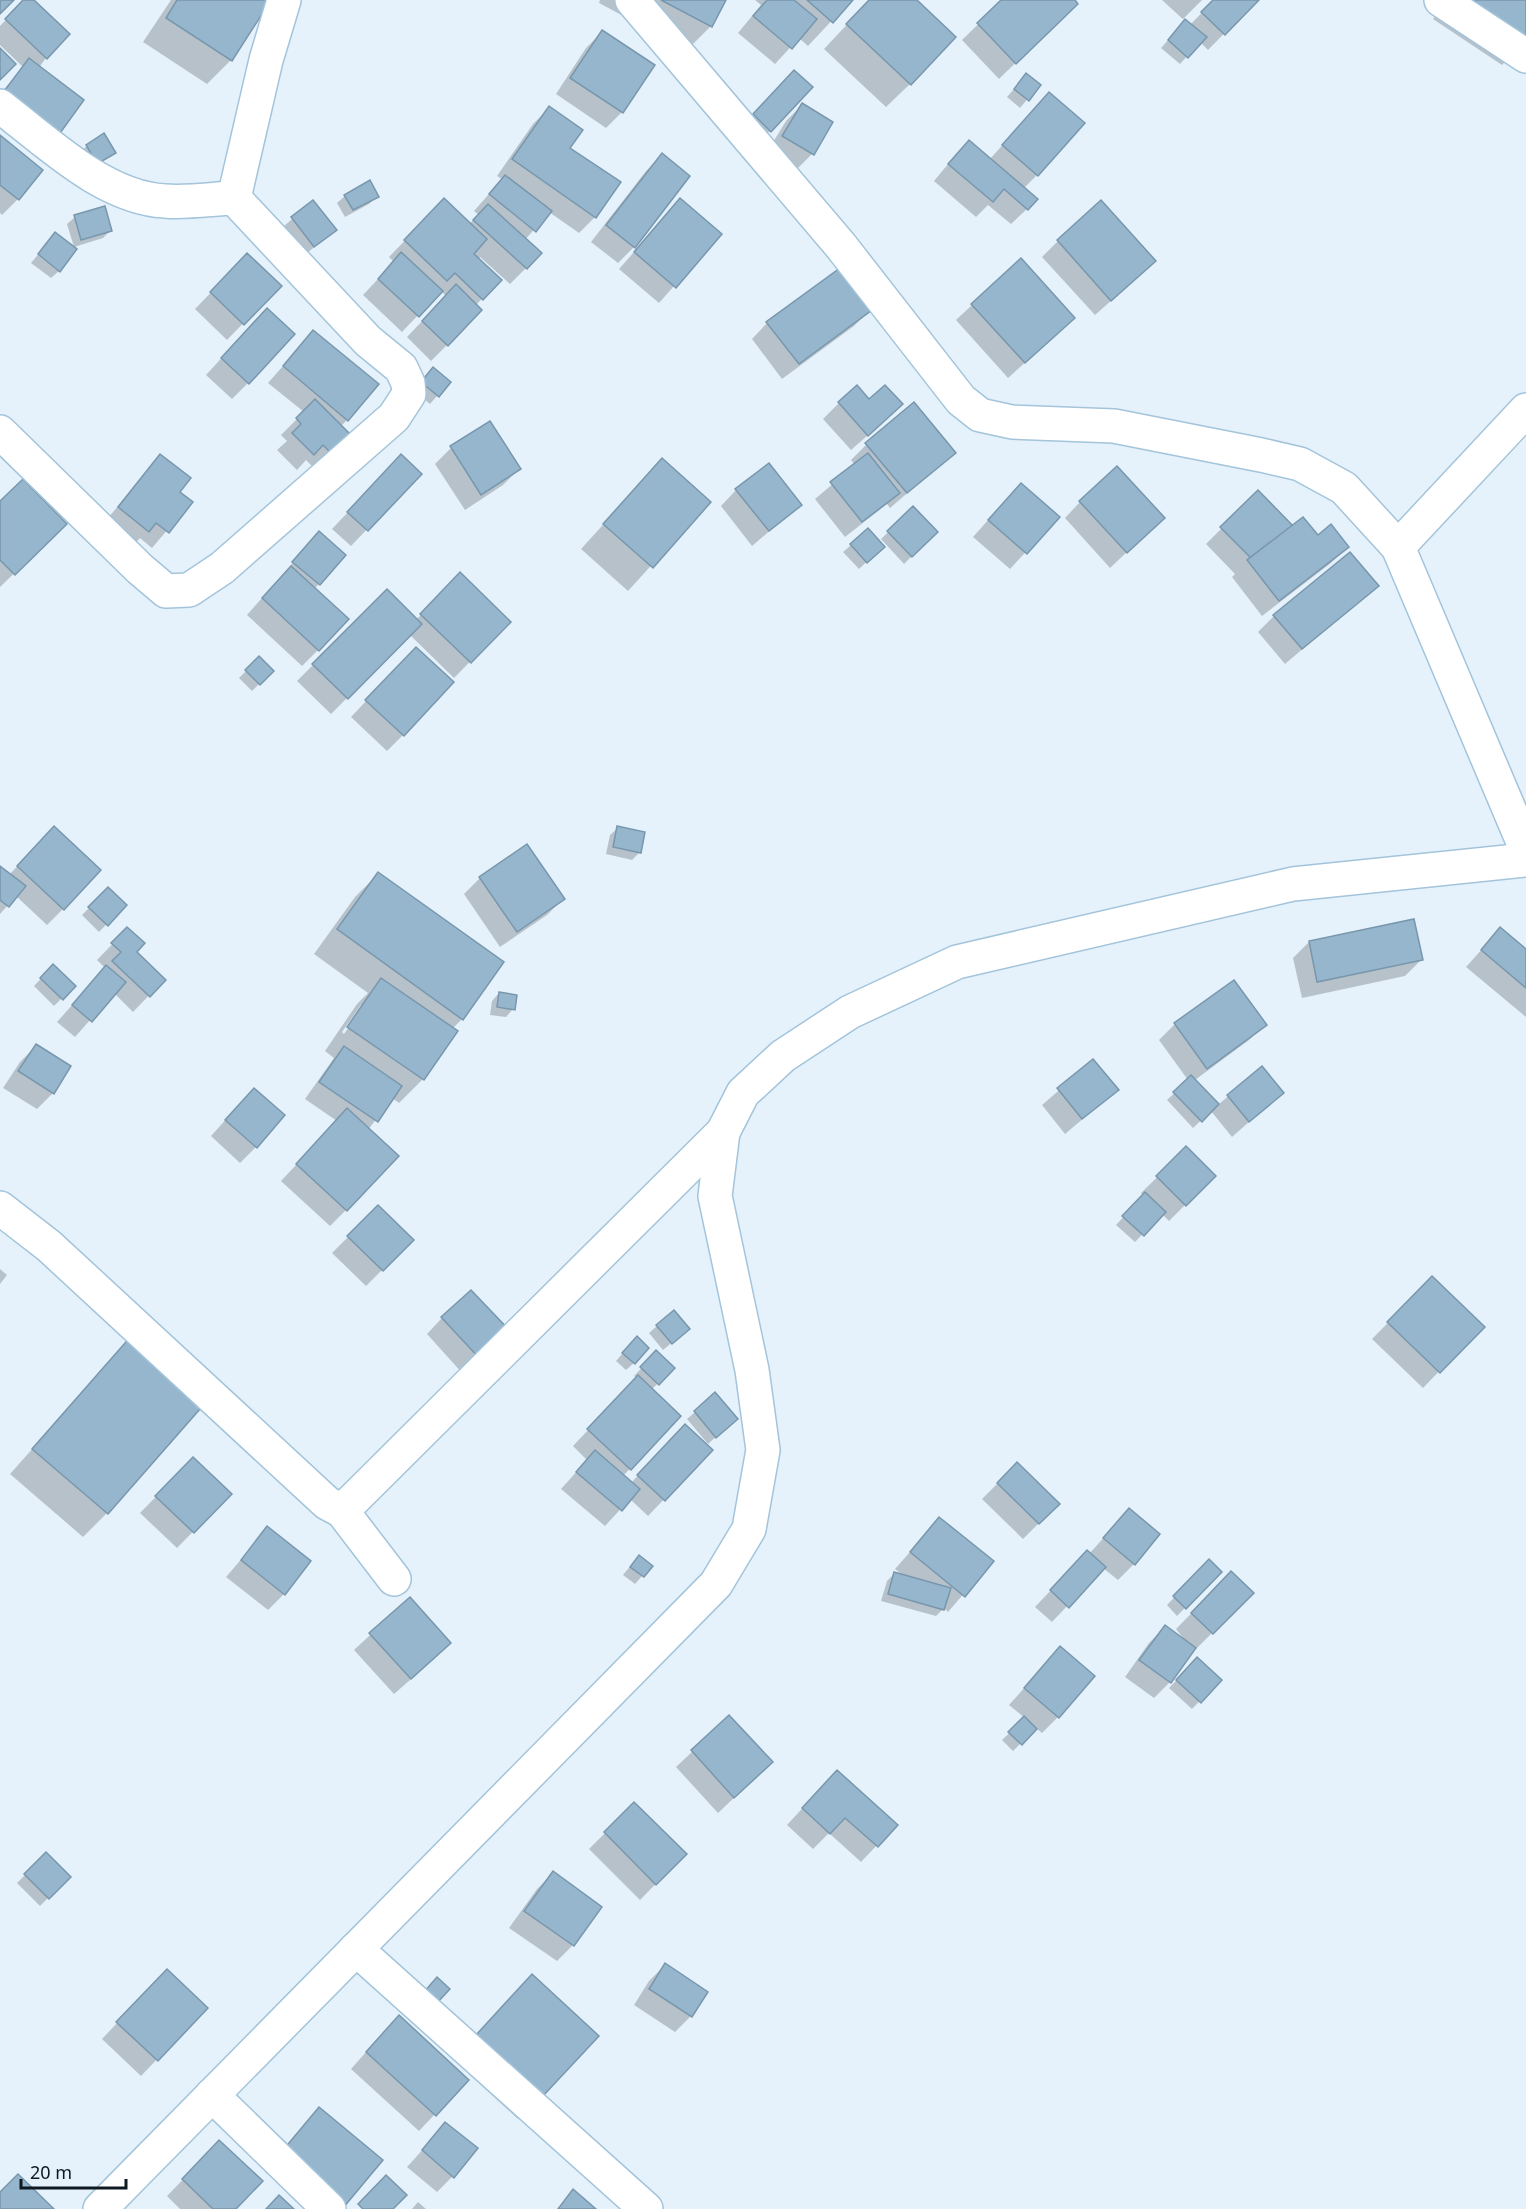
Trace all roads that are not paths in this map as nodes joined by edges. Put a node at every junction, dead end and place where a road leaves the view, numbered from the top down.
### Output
1 (284, 0) edge
2 (632, 0) edge
3 (1441, 0) edge
4 (1526, 56) edge
5 (0, 106) edge
6 (234, 198) junction
7 (1526, 410) edge
8 (0, 432) edge
9 (1398, 547) junction
10 (1526, 849) edge
11 (1526, 861) edge
12 (723, 1132) junction
13 (0, 1208) edge
14 (342, 1511) junction
15 (394, 1579) dead end
16 (356, 1949) junction
17 (212, 2096) junction
18 (100, 2209) edge
19 (329, 2209) edge
20 (646, 2209) edge

1 - 6 street
2 - 9 street
3 - 4 street
5 - 6 street
6 - 8 street
7 - 9 street
9 - 10 street
11 - 12 street
12 - 14 street
12 - 16 street
13 - 14 street
14 - 15 street
16 - 17 street
16 - 20 street
17 - 18 street
17 - 19 street

